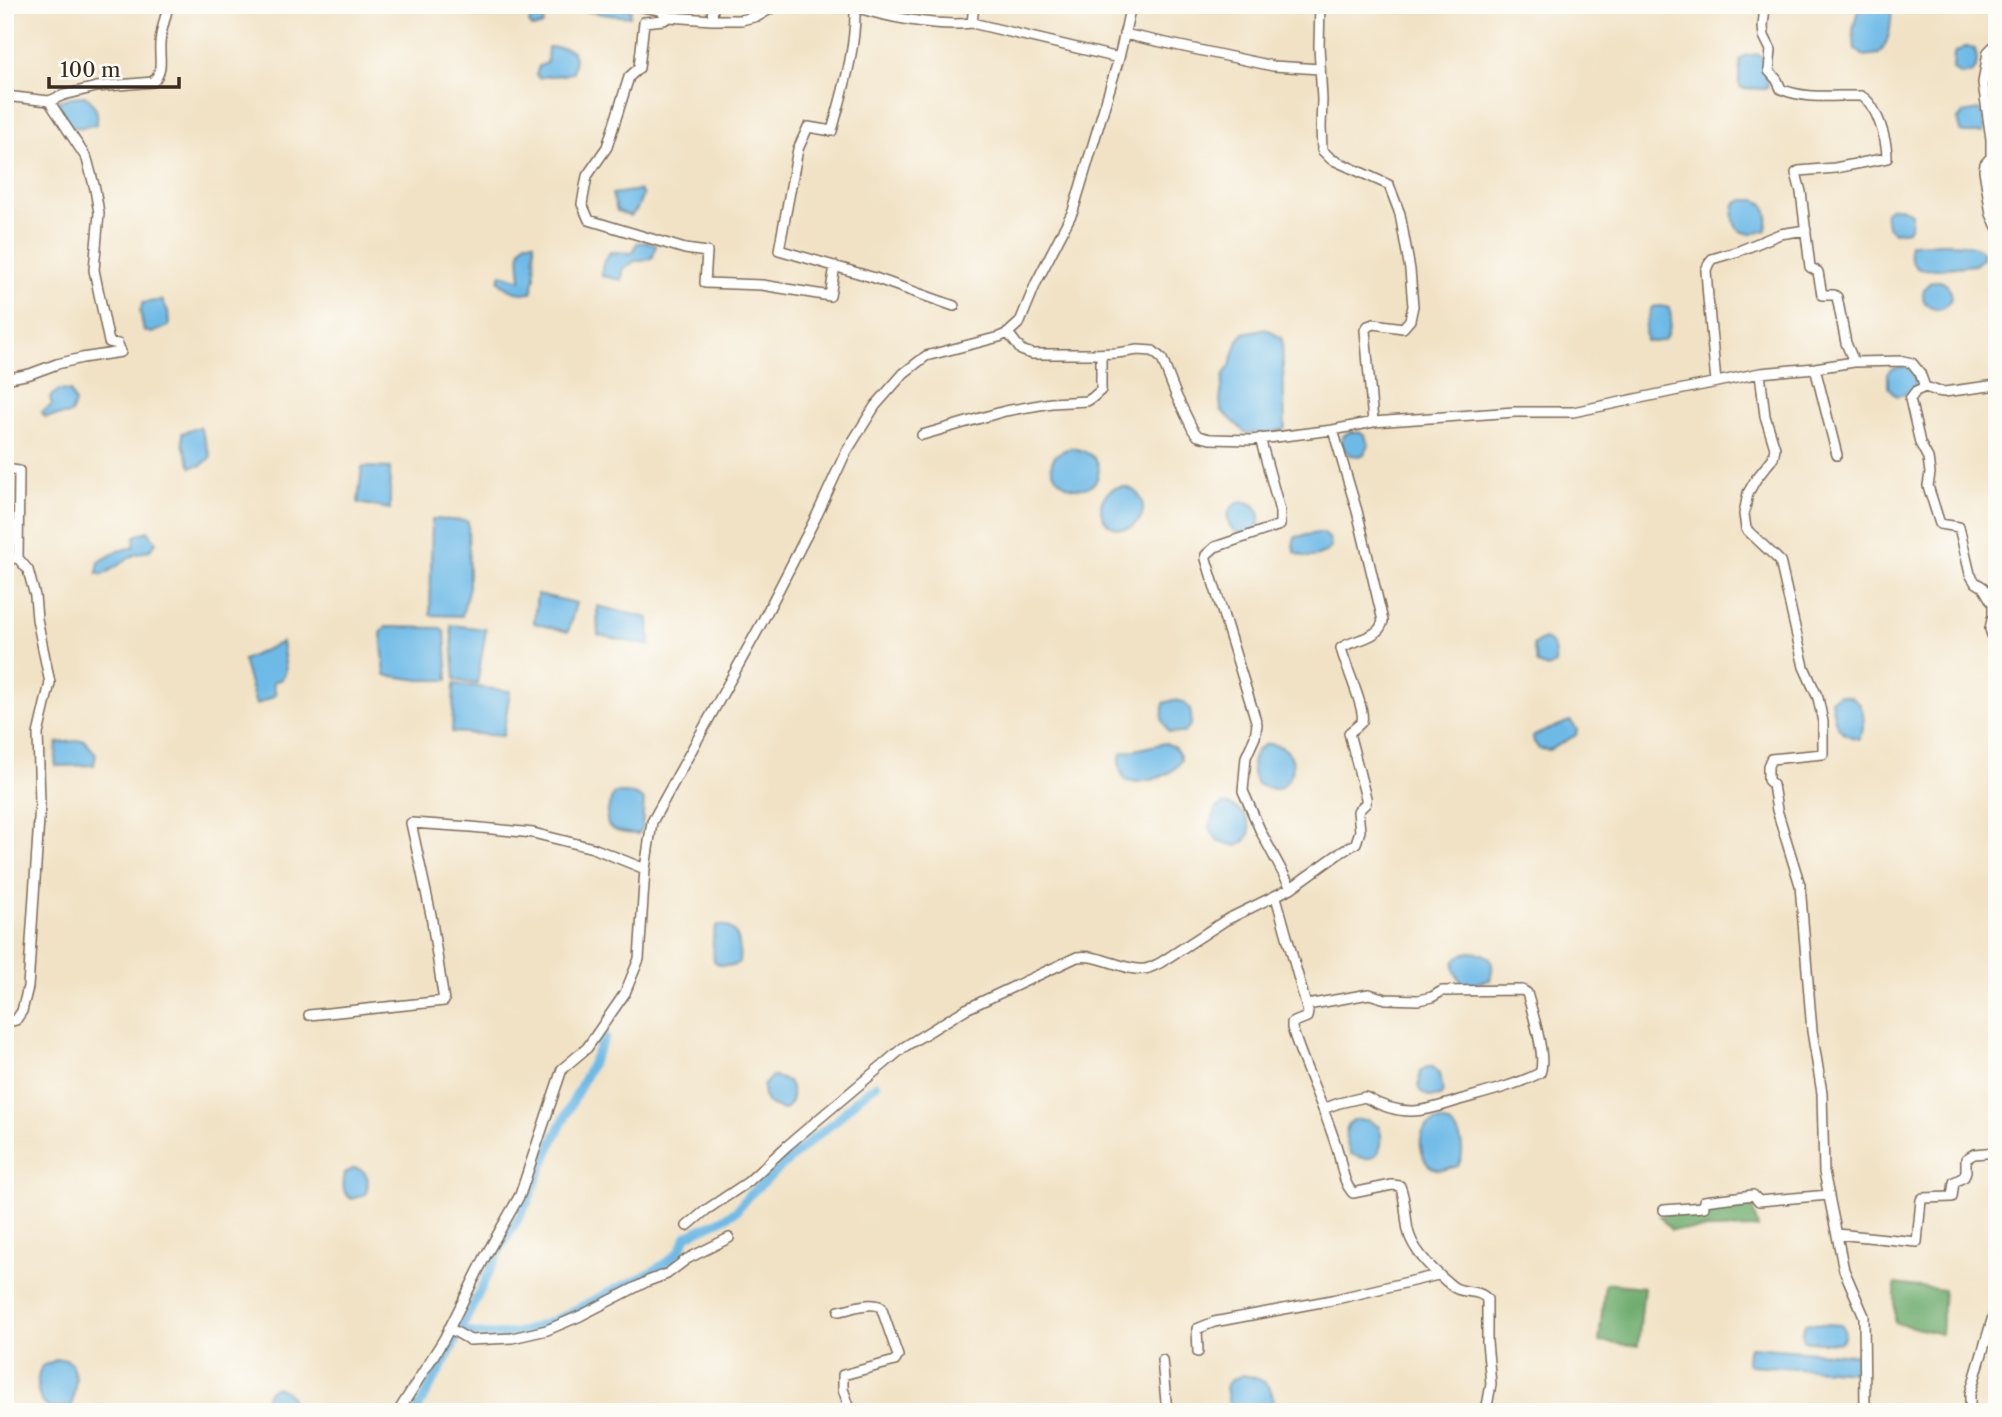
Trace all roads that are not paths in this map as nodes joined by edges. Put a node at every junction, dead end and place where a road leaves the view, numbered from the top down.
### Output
1 (168, 5) edge
2 (632, 5) edge
3 (713, 5) edge
4 (777, 5) edge
5 (974, 5) edge
6 (1131, 5) edge
7 (1320, 5) edge
8 (1765, 5) edge
9 (852, 6) edge
10 (669, 17) junction
11 (712, 20) junction
12 (972, 23) junction
13 (1124, 34) junction
14 (1997, 47) edge
15 (1119, 58) junction
16 (1320, 69) junction
17 (5, 96) edge
18 (49, 101) junction
19 (1994, 157) edge
20 (1997, 227) edge
21 (1805, 230) junction
22 (835, 266) junction
23 (954, 306) dead end
24 (1011, 336) junction
25 (1101, 354) junction
26 (1854, 362) junction
27 (1815, 368) junction
28 (1760, 373) junction
29 (5, 379) edge
30 (1716, 382) junction
31 (1997, 385) edge
32 (1925, 387) junction
33 (1373, 422) junction
34 (1333, 430) junction
35 (922, 435) dead end
36 (1260, 439) junction
37 (1837, 455) dead end
38 (5, 469) edge
39 (18, 558) junction
40 (5, 559) edge
41 (1997, 651) edge
42 (645, 869) junction
43 (1291, 888) junction
44 (1276, 897) junction
45 (1307, 1005) junction
46 (309, 1015) dead end
47 (5, 1022) edge
48 (1323, 1109) junction
49 (1997, 1152) edge
50 (1829, 1195) junction
51 (1664, 1210) dead end
52 (687, 1226) dead end
53 (1837, 1234) junction
54 (729, 1238) dead end
55 (1438, 1275) junction
56 (1997, 1303) edge
57 (839, 1311) dead end
58 (449, 1328) junction
59 (1198, 1352) dead end
60 (1163, 1360) dead end
61 (398, 1412) edge
62 (851, 1412) edge
63 (1167, 1412) edge
64 (1486, 1412) edge
65 (1865, 1412) edge
66 (1970, 1412) edge

1 - 18 street
2 - 10 street
3 - 11 street
4 - 11 street
5 - 12 street
6 - 13 street
7 - 16 street
8 - 21 street
9 - 12 street
9 - 22 street
10 - 11 street
10 - 22 street
12 - 15 street
13 - 15 street
13 - 16 street
14 - 19 street
15 - 24 street
16 - 33 street
17 - 18 street
18 - 29 street
19 - 20 street
21 - 26 street
21 - 30 street
22 - 23 street
24 - 25 street
24 - 42 street
25 - 35 street
25 - 36 street
26 - 27 street
26 - 32 street
27 - 28 street
27 - 37 street
28 - 30 street
28 - 50 street
30 - 33 street
31 - 32 street
32 - 41 street
33 - 34 street
34 - 36 street
34 - 43 street
36 - 43 street
38 - 39 street
39 - 40 street
39 - 47 street
42 - 46 street
42 - 58 street
43 - 44 street
44 - 45 street
44 - 52 street
45 - 48 street
45 - 48 street
48 - 55 street
49 - 53 street
50 - 51 street
50 - 53 street
53 - 65 street
54 - 58 street
55 - 59 street
55 - 64 street
56 - 66 street
57 - 62 street
58 - 61 street
60 - 63 street

